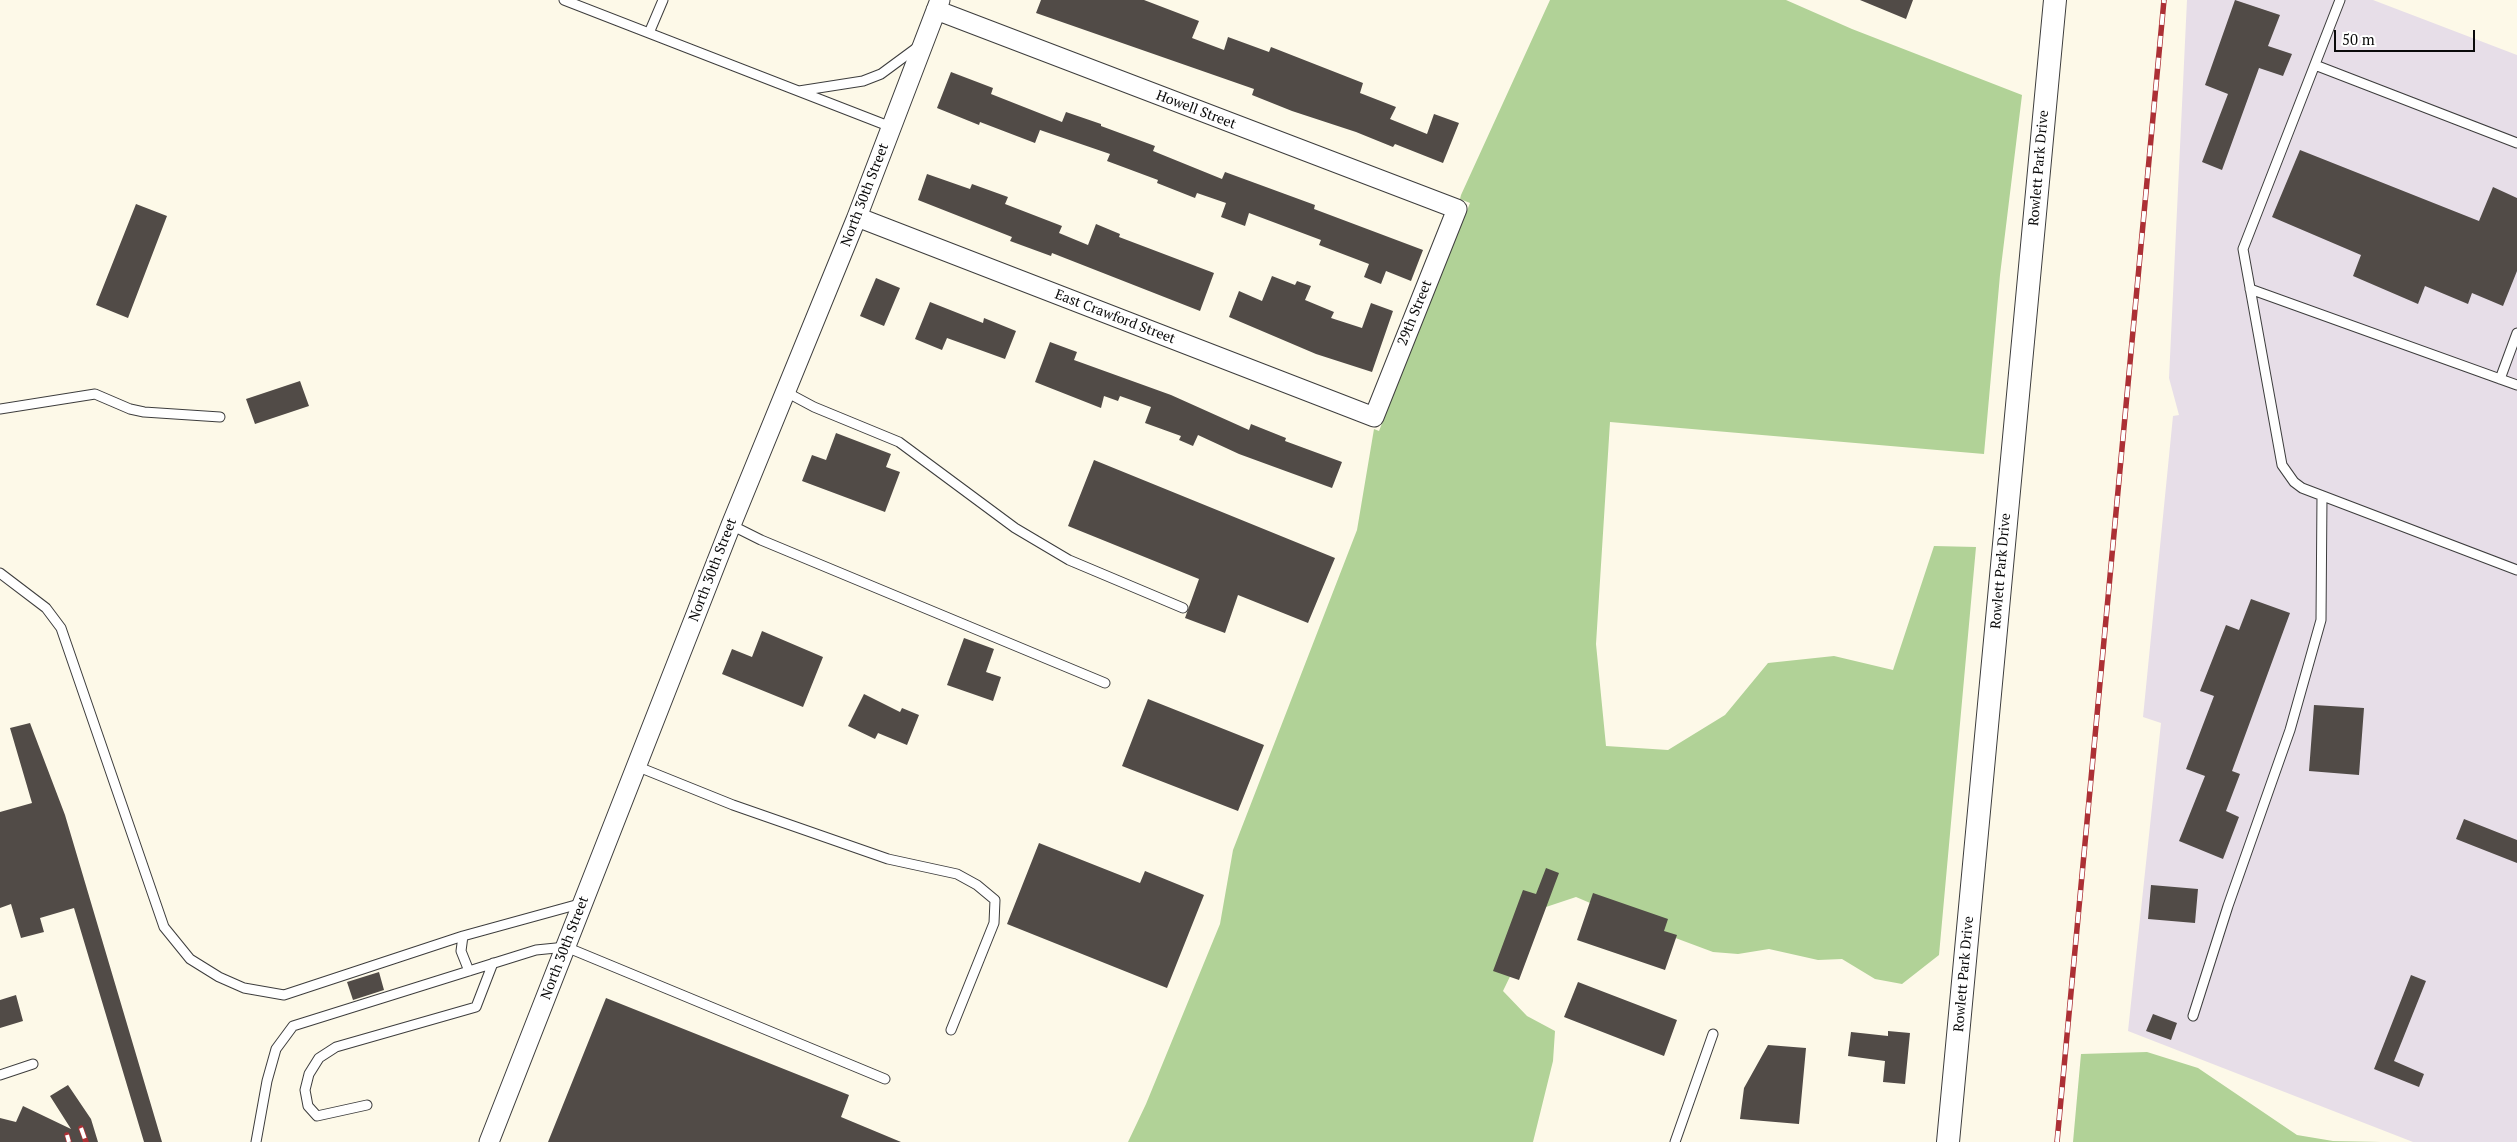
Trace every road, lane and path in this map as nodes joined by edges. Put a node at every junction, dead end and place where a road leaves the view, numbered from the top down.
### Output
1 (564, 0) edge
2 (663, 0) edge
3 (2055, 0) edge
4 (2340, 0) edge
5 (938, 5) edge
6 (649, 33) junction
7 (924, 43) junction
8 (2315, 65) junction
9 (799, 91) junction
10 (892, 127) junction
11 (2517, 143) edge
12 (1457, 210) joint
13 (857, 217) junction
14 (2250, 289) junction
15 (2517, 333) edge
16 (2500, 379) junction
17 (2517, 385) edge
18 (786, 392) junction
19 (0, 409) edge
20 (220, 417) dead end
21 (1374, 417) joint
22 (2322, 496) junction
23 (731, 525) junction
24 (2517, 570) edge
25 (0, 573) edge
26 (1183, 608) dead end
27 (1105, 683) dead end
28 (636, 766) junction
29 (583, 903) junction
30 (464, 936) junction
31 (566, 946) junction
32 (493, 963) junction
33 (468, 971) junction
34 (2193, 1016) dead end
35 (951, 1030) dead end
36 (1713, 1034) dead end
37 (33, 1064) dead end
38 (0, 1075) edge
39 (885, 1080) dead end
40 (367, 1105) dead end
41 (256, 1142) edge
42 (489, 1142) edge
43 (1675, 1142) edge
44 (1948, 1142) edge

1 - 6 lane
2 - 6 lane
3 - 44 street, Rowlett Park Drive
4 - 8 lane
5 - 7 street, North 30th Street
5 - 12 street, Howell Street
6 - 9 lane
7 - 9 lane
7 - 10 street, North 30th Street
8 - 11 lane
8 - 14 lane
9 - 10 lane
10 - 13 street, North 30th Street
12 - 21 street, 29th Street
13 - 18 street, North 30th Street
13 - 21 street, East Crawford Street
14 - 16 lane
14 - 22 lane
15 - 16 lane
16 - 17 lane
18 - 23 street, North 30th Street
18 - 26 lane
19 - 20 lane
22 - 24 lane
22 - 34 lane
23 - 27 lane
23 - 28 street, North 30th Street
25 - 30 lane
28 - 29 street, North 30th Street
28 - 35 lane
29 - 30 lane
29 - 31 street, North 30th Street
30 - 33 lane
31 - 32 lane
31 - 39 lane
31 - 42 street, North 30th Street
32 - 33 lane
32 - 40 lane
33 - 41 lane
36 - 43 lane
37 - 38 lane

